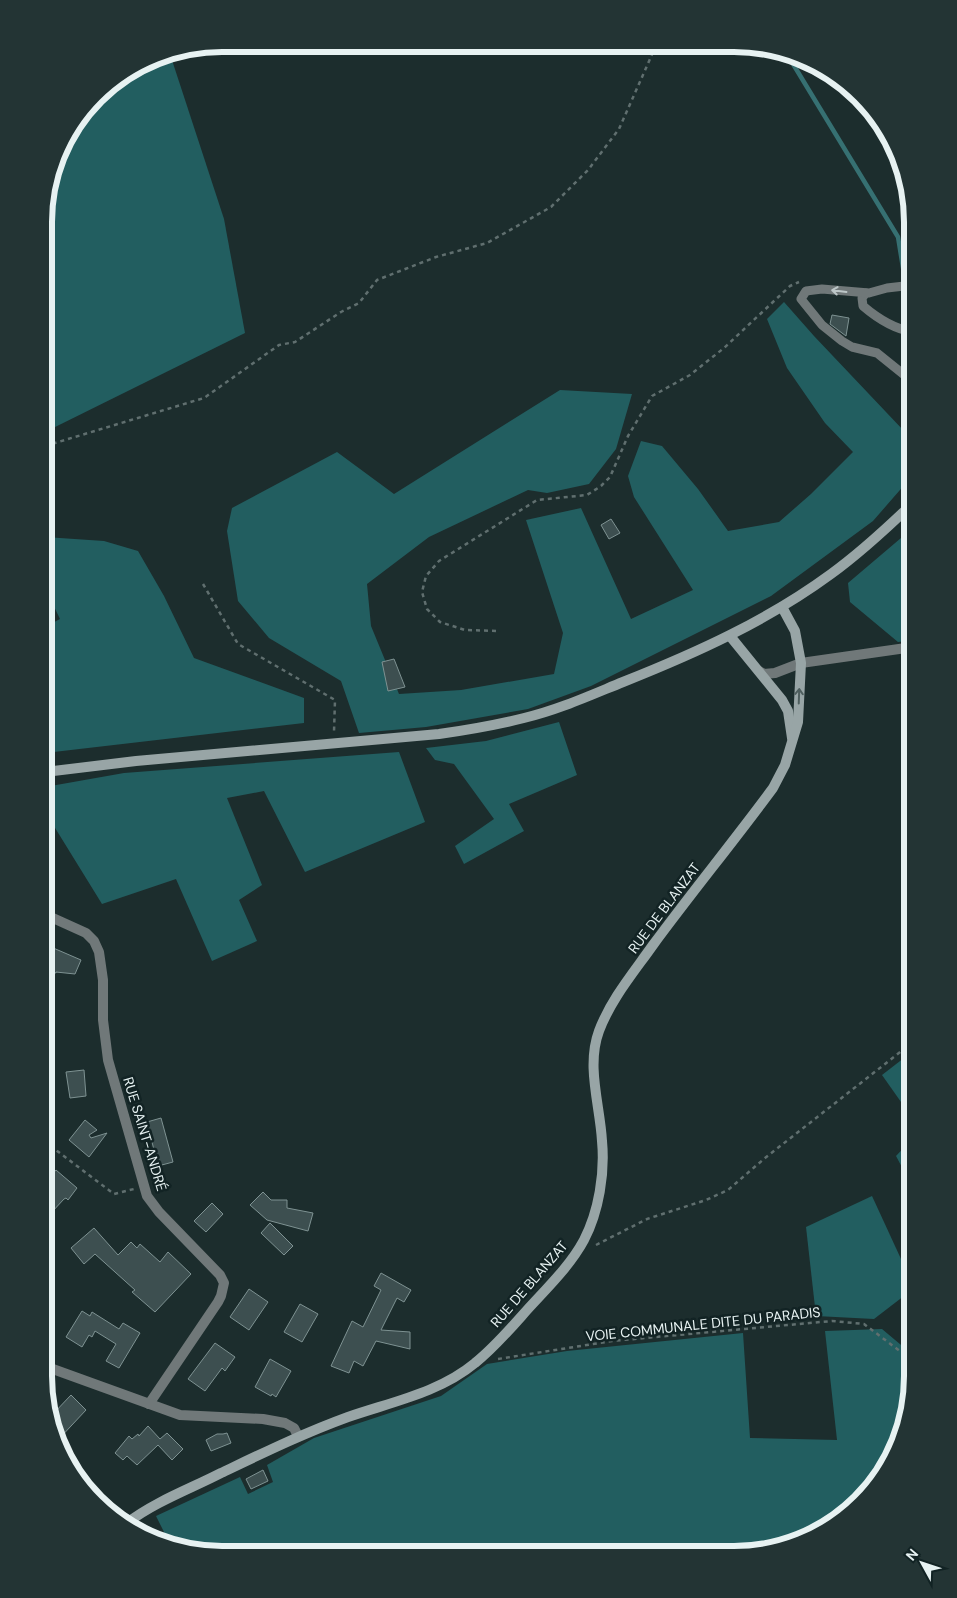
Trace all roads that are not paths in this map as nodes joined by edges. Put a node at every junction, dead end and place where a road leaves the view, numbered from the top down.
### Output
1 (904, 286) edge
2 (866, 293) junction
3 (904, 329) edge
4 (904, 375) edge
5 (904, 510) edge
6 (782, 606) junction
7 (730, 636) junction
8 (904, 648) edge
9 (801, 663) junction
10 (759, 671) junction
11 (792, 744) junction
12 (52, 771) edge
13 (52, 918) edge
14 (52, 1369) edge
15 (149, 1404) junction
16 (298, 1436) junction
17 (133, 1519) edge

1 - 2 lane
2 - 3 lane
2 -> 4 lane
5 - 6 street
6 - 7 street
6 - 9 street, RUE DE BLANZAT
7 - 10 street, RUE DE BLANZAT
7 - 12 street
8 - 9 street
9 - 10 street
11 -> 9 street, RUE DE BLANZAT
10 - 11 street, RUE DE BLANZAT
11 - 16 street, RUE DE BLANZAT
13 - 15 street, RUE SAINT-ANDRÉ
14 - 15 street
15 - 16 street
16 - 17 street, RUE DE BLANZAT

